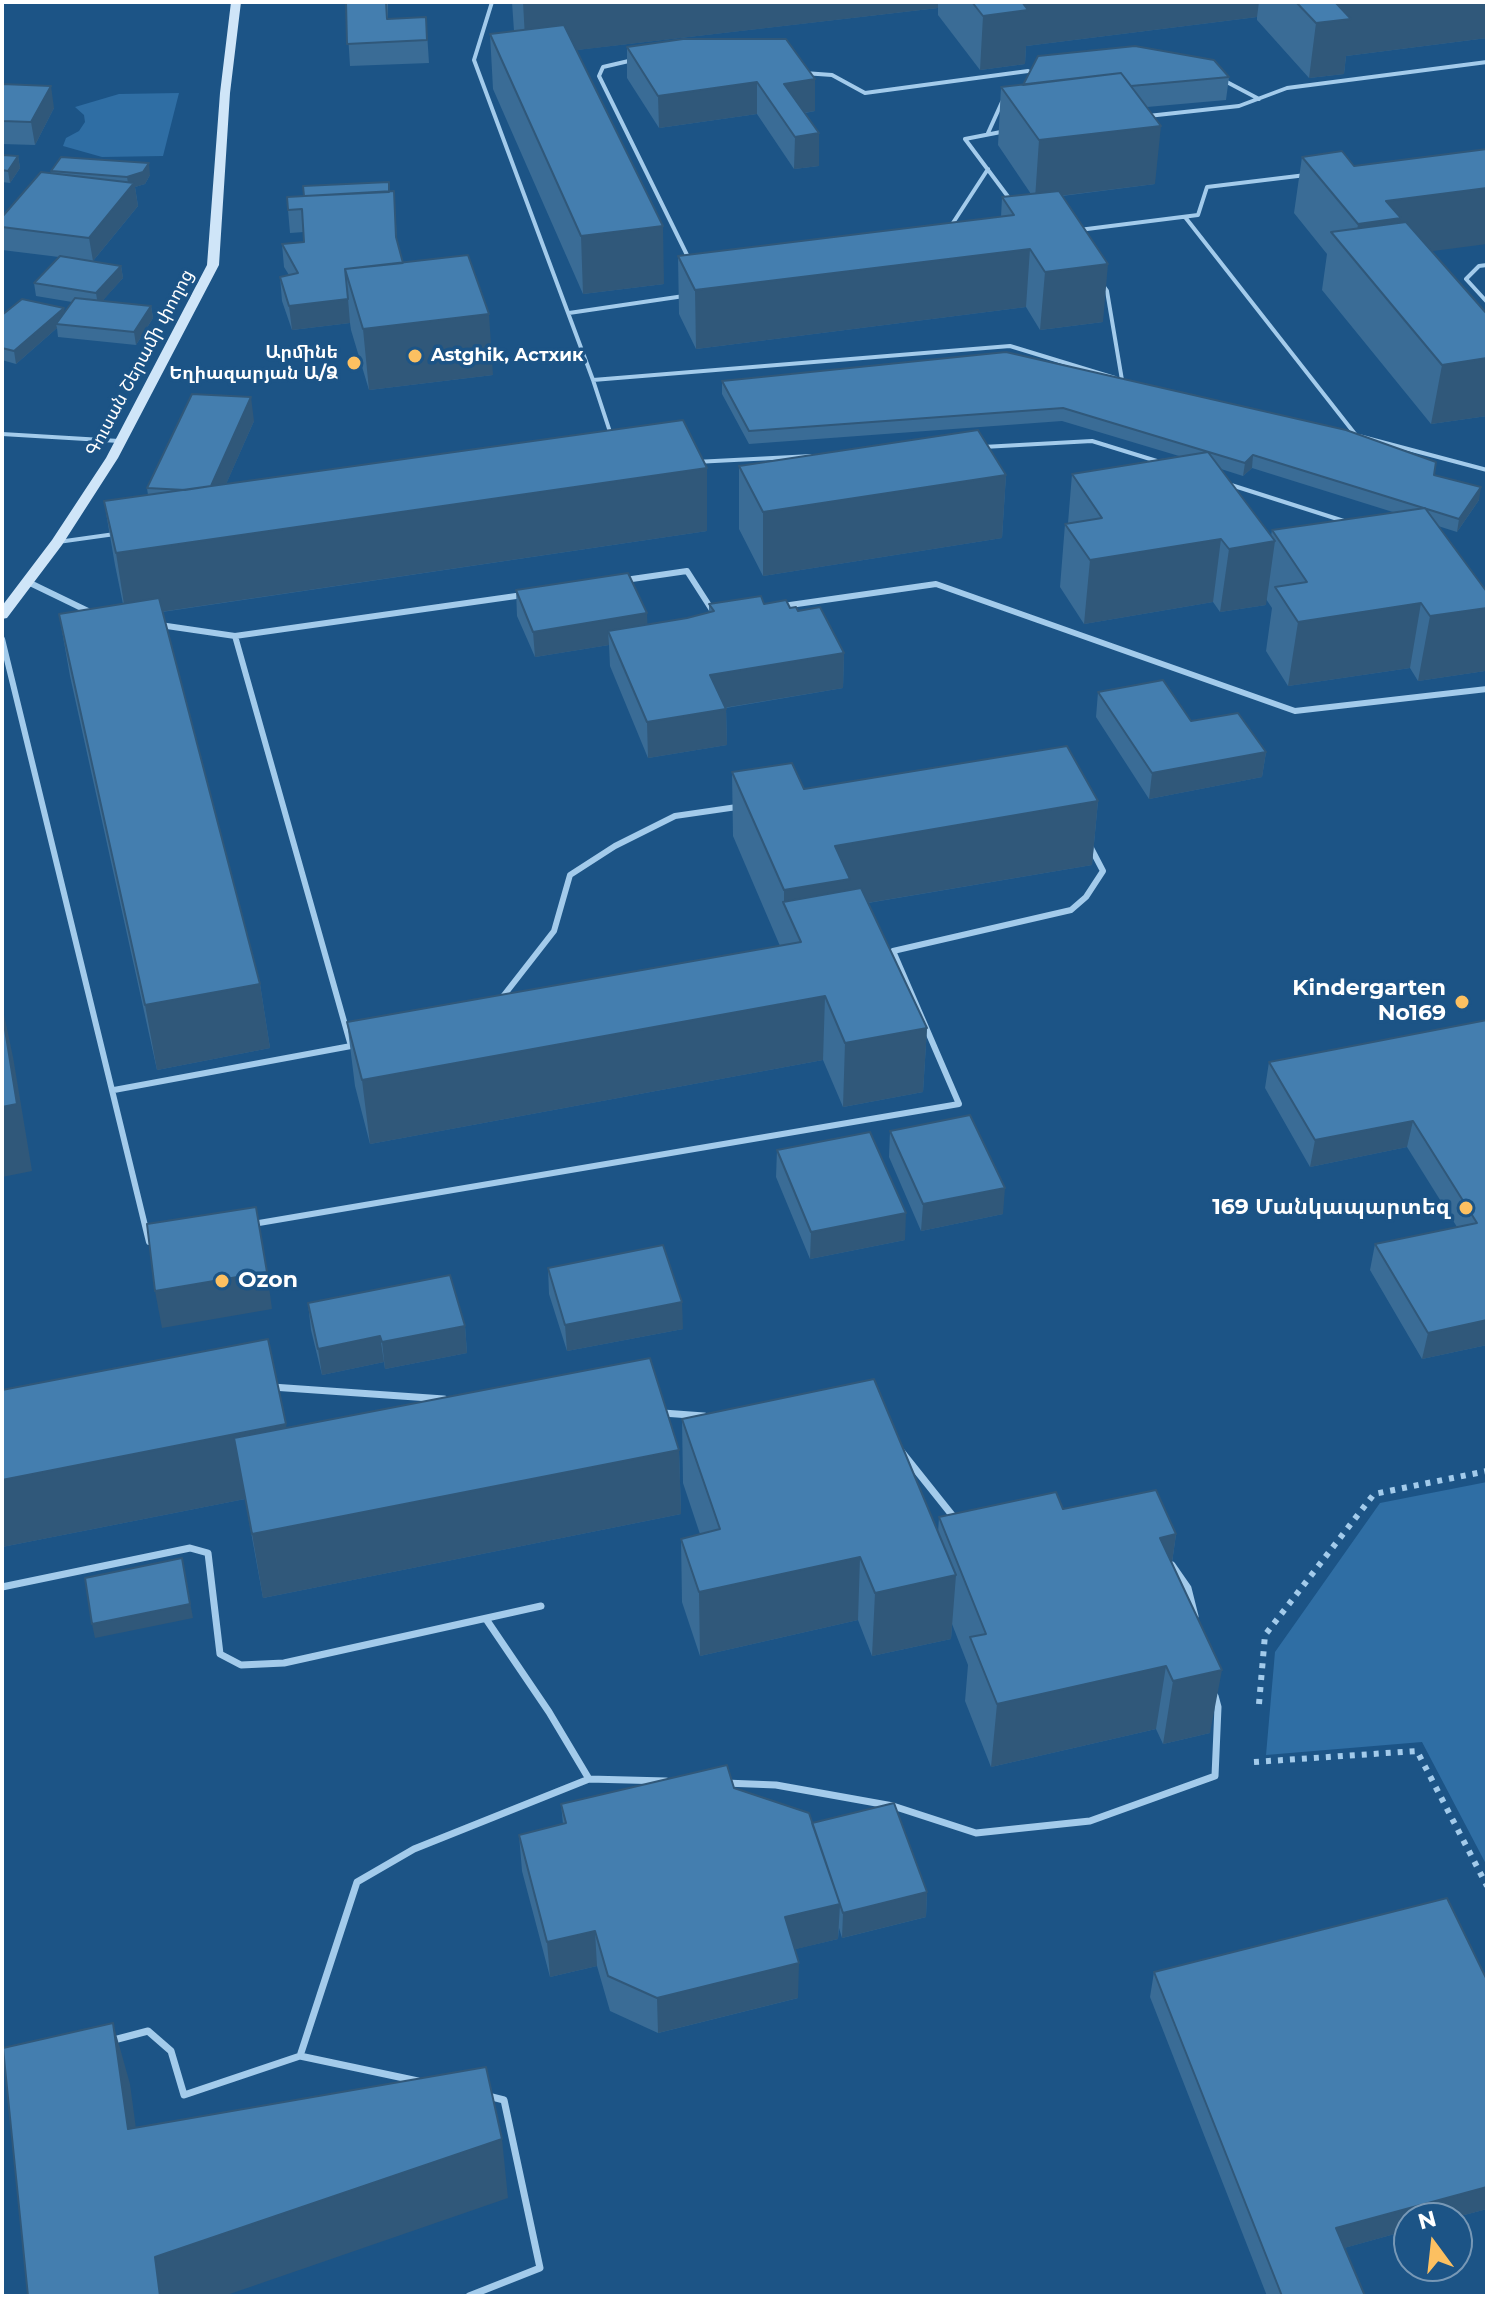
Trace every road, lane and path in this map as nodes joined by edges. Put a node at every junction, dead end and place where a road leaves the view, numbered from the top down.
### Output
1 (236, 2) edge
2 (492, 2) edge
3 (636, 60) edge
4 (795, 62) edge
5 (1487, 62) edge
6 (1041, 68) edge
7 (1028, 71) junction
8 (1216, 76) edge
9 (1009, 86) edge
10 (1004, 98) edge
11 (1259, 99) junction
12 (1144, 116) edge
13 (1019, 130) edge
14 (988, 133) junction
15 (988, 169) junction
16 (1315, 174) edge
17 (1018, 210) edge
18 (1185, 217) junction
19 (1068, 231) edge
20 (945, 235) edge
21 (1487, 265) edge
22 (692, 266) edge
23 (1099, 279) edge
24 (690, 295) edge
25 (1487, 302) edge
26 (569, 313) junction
27 (593, 380) junction
28 (1122, 380) junction
29 (1137, 383) edge
30 (1339, 431) edge
31 (2, 434) edge
32 (1355, 434) junction
33 (119, 441) junction
34 (982, 447) edge
35 (616, 451) edge
36 (825, 455) edge
37 (683, 462) edge
38 (1167, 465) edge
39 (1487, 470) edge
40 (1226, 484) edge
41 (1360, 526) edge
42 (119, 533) edge
43 (57, 542) junction
44 (26, 581) junction
45 (609, 583) edge
46 (531, 594) edge
47 (779, 607) edge
48 (2, 615) edge
49 (96, 615) edge
50 (716, 616) edge
51 (158, 625) edge
52 (235, 636) junction
53 (2, 639) edge
54 (1487, 689) edge
55 (751, 805) edge
56 (1084, 835) edge
57 (490, 1003) edge
58 (365, 1042) edge
59 (351, 1046) junction
60 (114, 1090) junction
61 (242, 1226) edge
62 (164, 1240) edge
63 (255, 1386) edge
64 (461, 1400) edge
65 (651, 1412) edge
66 (714, 1417) edge
67 (892, 1445) edge
68 (1487, 1471) edge
69 (965, 1531) edge
70 (1165, 1555) edge
71 (2, 1587) edge
72 (541, 1606) dead end
73 (486, 1619) junction
74 (1199, 1633) edge
75 (1214, 1692) edge
76 (1259, 1710) dead end
77 (1255, 1749) dead end
78 (589, 1779) junction
79 (683, 1782) edge
80 (714, 1783) edge
81 (1487, 1886) edge
82 (105, 2042) edge
83 (300, 2056) junction
84 (431, 2084) edge
85 (475, 2094) edge
86 (469, 2296) edge

1 - 33 main road, Գուսան Շերամի փողոց
2 - 26 lane
3 - 22 lane
4 - 7 lane
5 - 11 lane
6 - 7 lane
7 - 9 lane
8 - 11 lane
10 - 14 lane
11 - 12 lane
13 - 14 lane
14 - 15 lane
15 - 17 lane
15 - 20 lane
16 - 18 lane
18 - 19 lane
18 - 32 lane
21 - 25 lane
23 - 28 lane
24 - 26 lane
26 - 27 lane
27 - 28 lane
27 - 35 lane
28 - 29 lane
30 - 32 lane
31 - 33 lane
32 - 39 lane
33 - 43 main road, Գուսան Շերամի փողոց
34 - 38 lane
36 - 37 lane
40 - 41 lane
42 - 43 lane
43 - 44 main road, Գուսան Շերամի փողոց
44 - 48 main road, Գուսան Շերամի փողոց
44 - 49 lane
45 - 50 lane
46 - 52 lane
47 - 54 lane
51 - 52 lane
52 - 59 lane
53 - 60 lane
55 - 57 lane
56 - 61 lane
58 - 59 lane
59 - 60 lane
60 - 62 lane
63 - 64 lane
65 - 66 lane
67 - 69 lane
68 - 76 path
70 - 74 lane
71 - 73 lane
72 - 73 lane
73 - 78 lane
75 - 80 lane
77 - 81 path
78 - 79 lane
78 - 83 lane
82 - 83 lane
83 - 84 lane
85 - 86 lane

